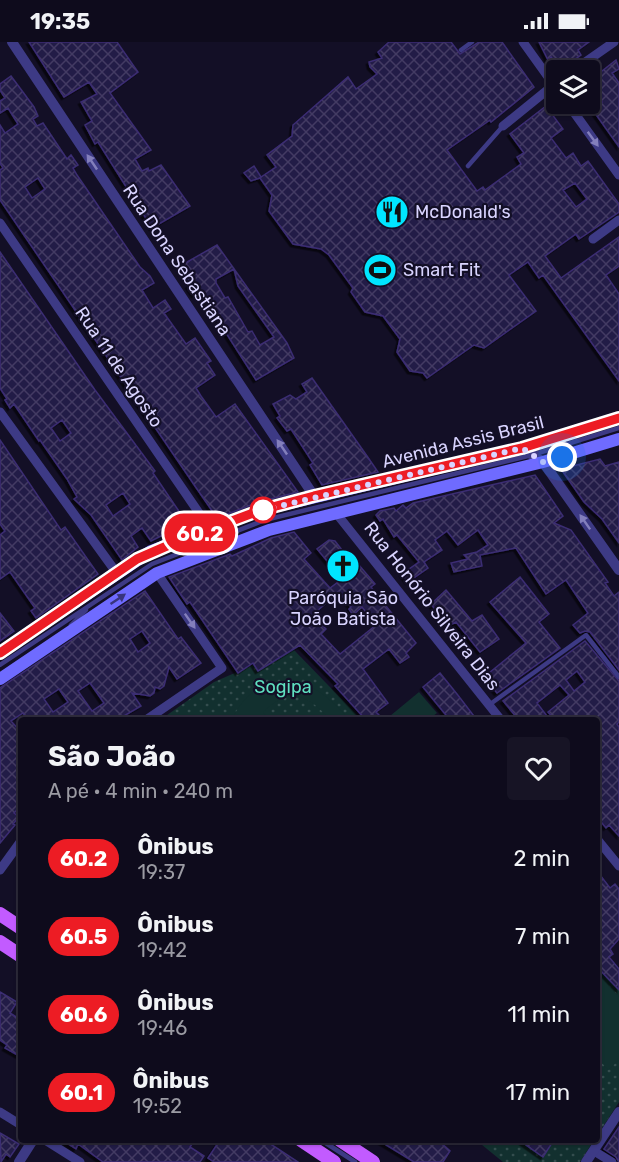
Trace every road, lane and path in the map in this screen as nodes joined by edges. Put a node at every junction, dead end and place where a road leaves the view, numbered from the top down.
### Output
1 (12, 42) edge
2 (472, 42) edge
3 (523, 42) edge
4 (614, 42) edge
5 (461, 50) dead end
6 (588, 60) edge
7 (546, 72) edge
8 (546, 93) edge
9 (575, 114) edge
10 (503, 126) joint
11 (468, 166) dead end
12 (619, 175) edge
13 (619, 220) edge
14 (0, 223) edge
15 (592, 239) dead end
16 (0, 412) edge
17 (619, 418) edge
18 (619, 428) edge
19 (619, 439) edge
20 (522, 448) junction
21 (532, 455) junction
22 (543, 462) junction
23 (386, 479) junction
24 (314, 496) junction
25 (333, 509) junction
26 (210, 529) junction
27 (619, 570) edge
28 (116, 573) junction
29 (157, 573) junction
30 (93, 603) junction
31 (42, 624) junction
32 (55, 642) junction
33 (0, 652) edge
34 (0, 665) edge
35 (619, 677) edge
36 (0, 679) edge
37 (489, 705) junction
38 (150, 717) edge
39 (499, 717) edge
40 (600, 843) edge
41 (18, 845) edge
42 (619, 866) edge
43 (0, 870) edge
44 (0, 914) edge
45 (18, 926) edge
46 (0, 942) edge
47 (18, 954) edge
48 (0, 1112) edge
49 (619, 1112) edge
50 (18, 1123) edge
51 (600, 1142) edge
52 (31, 1143) edge
53 (50, 1143) edge
54 (306, 1143) edge
55 (326, 1143) edge
56 (344, 1143) edge
57 (599, 1143) edge
58 (594, 1151) junction
59 (19, 1162) edge
60 (80, 1162) edge
61 (334, 1162) edge
62 (355, 1162) edge
63 (373, 1162) edge
64 (586, 1162) edge
65 (612, 1162) edge

24 -> 1 street, Rua Dona Sebastiana
2 - 5 lane
3 - 7 street
4 - 6 street
8 - 10 street
9 -> 12 street
10 - 11 lane
13 - 15 street
14 - 26 street, Rua 11 de Agosto
16 - 28 street
17 - 20 main road, Avenida Assis Brasil
18 - 21 lane
19 - 22 main road
20 - 21 street
20 - 23 main road, Avenida Assis Brasil
21 - 22 street
21 - 25 lane
22 - 25 main road
27 -> 22 street
23 - 24 main road, Avenida Assis Brasil
23 - 25 lane
24 - 26 main road, Avenida Assis Brasil
25 - 29 main road
25 - 30 lane
25 - 37 street, Rua Honório Silveira Dias
26 - 28 main road, Avenida Assis Brasil
28 - 31 main road, Avenida Assis Brasil
32 -> 29 main road
29 -> 38 street
30 - 31 lane
30 - 32 lane
30 - 34 lane
31 - 33 main road, Avenida Assis Brasil
32 - 36 main road
35 - 37 lane
37 - 39 street, Rua Honório Silveira Dias
40 - 42 street
41 - 43 street
44 - 45 main road
46 - 47 main road
48 - 50 street
49 - 51 street
52 - 59 street
53 - 60 street
54 - 61 main road
55 - 62 lane
56 - 63 main road
57 - 58 street
58 - 64 street
58 - 65 street

